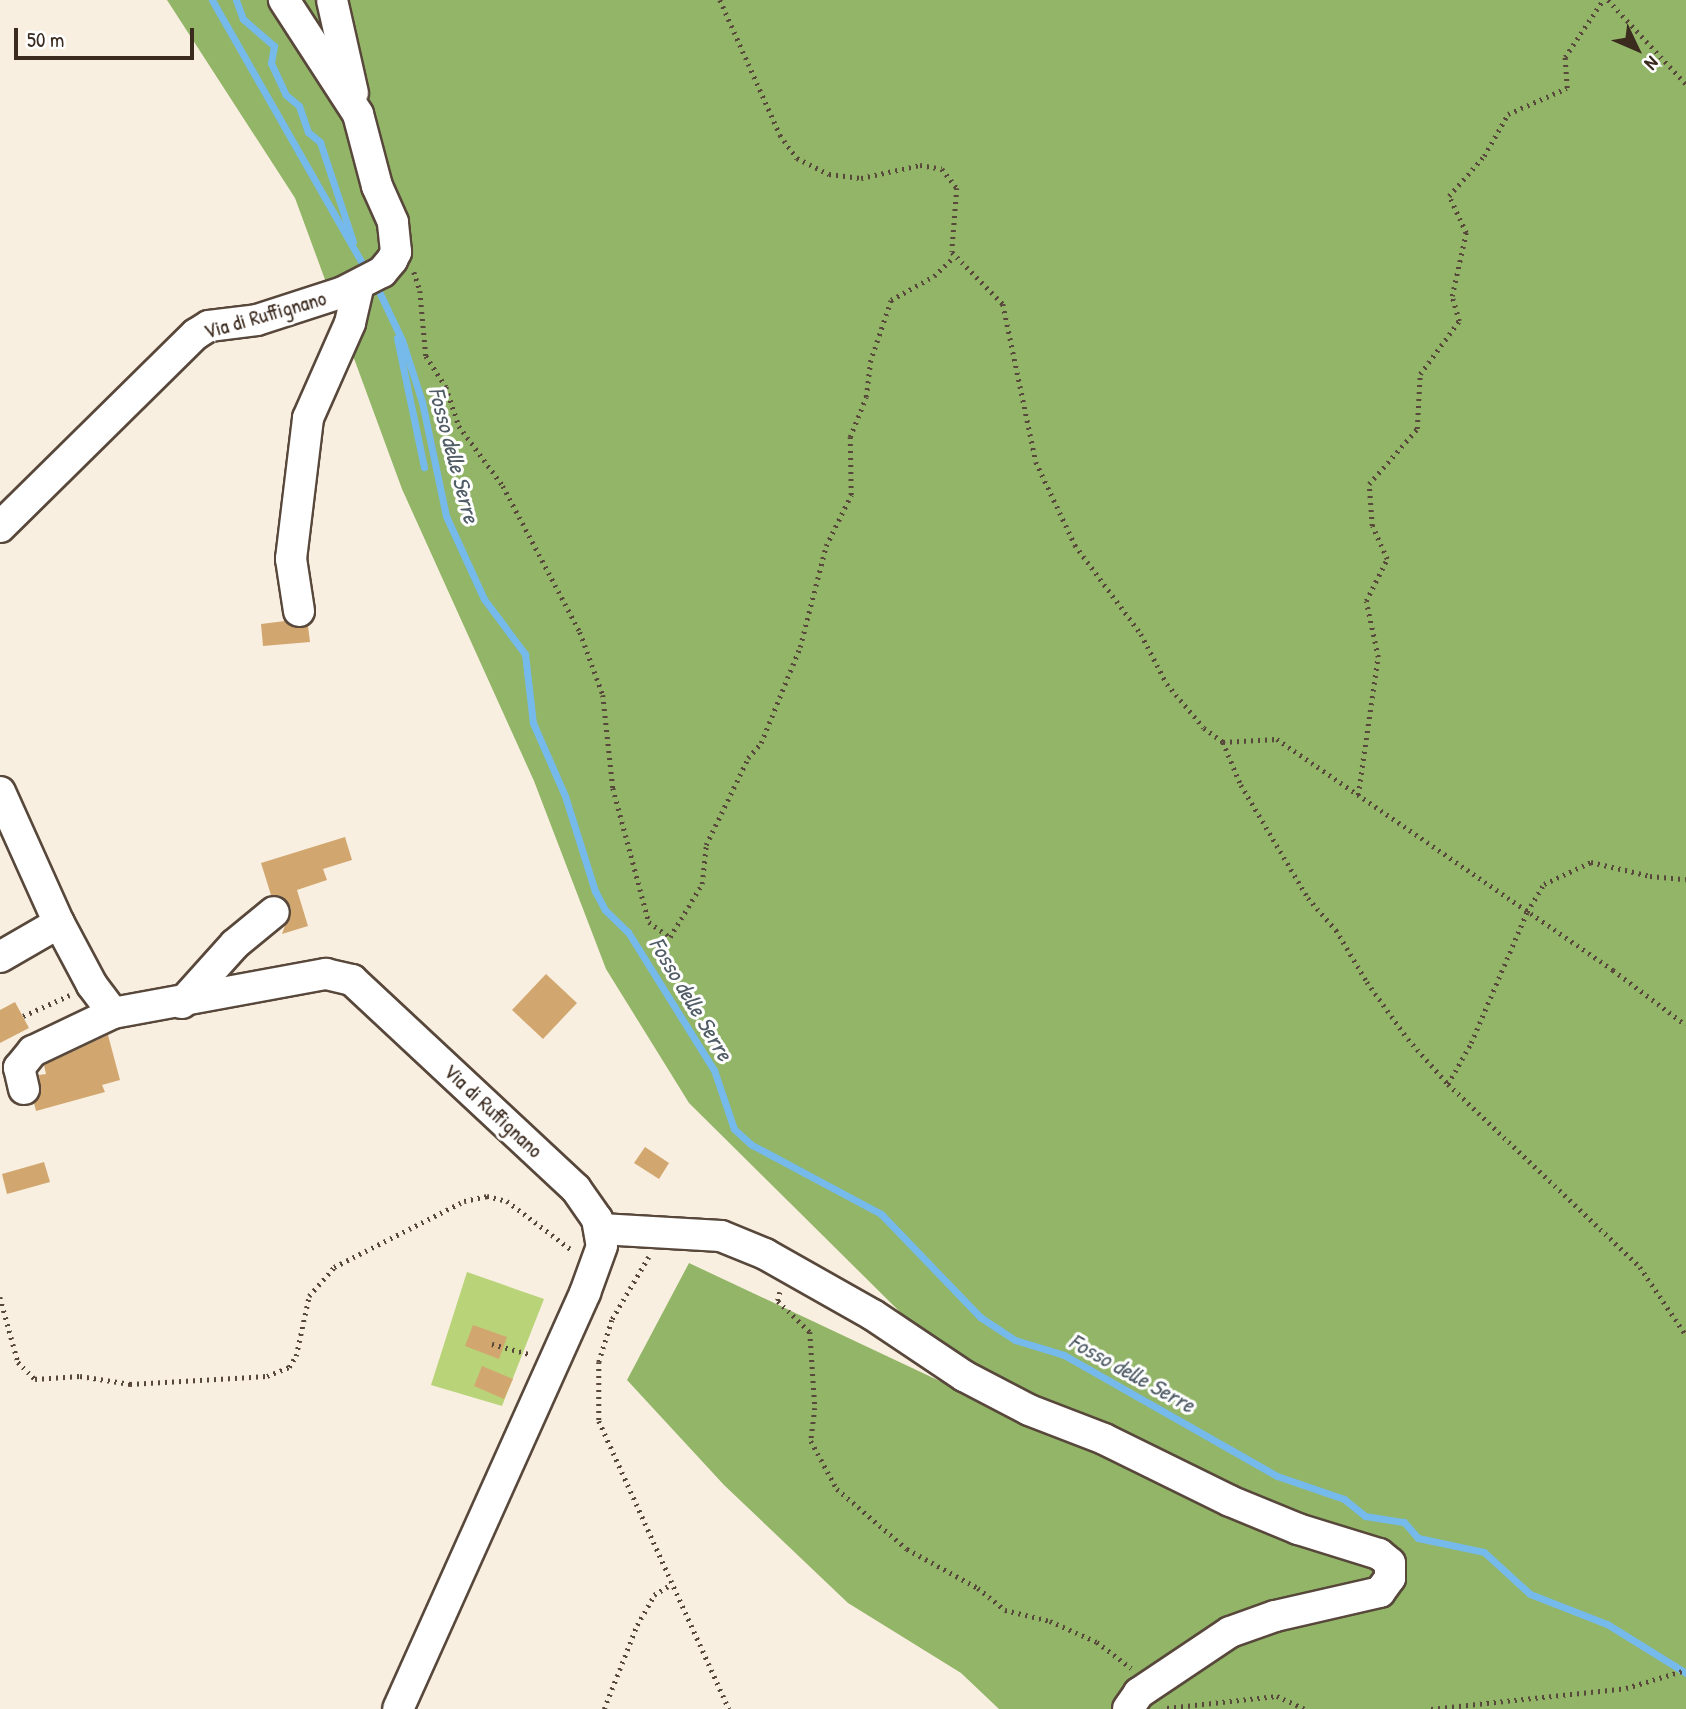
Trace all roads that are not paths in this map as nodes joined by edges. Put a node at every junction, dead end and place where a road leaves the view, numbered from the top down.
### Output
1 (284, 0) edge
2 (332, 0) edge
3 (358, 114) junction
4 (379, 270) junction
5 (0, 527) edge
6 (299, 611) dead end
7 (0, 792) edge
8 (274, 912) dead end
9 (59, 923) junction
10 (0, 957) edge
11 (183, 1003) junction
12 (113, 1013) junction
13 (24, 1089) dead end
14 (601, 1239) junction
15 (1143, 1699) edge
16 (398, 1709) edge
17 (1115, 1709) edge

1 - 3 street
2 - 3 street
3 - 4 street
4 - 5 street, Via di Ruffignano
4 - 6 street
7 - 9 street
8 - 11 street
9 - 10 street
9 - 12 street
11 - 12 street, Via di Ruffignano
11 - 14 street, Via di Ruffignano
12 - 13 street, Via di Ruffignano
14 - 15 street
14 - 16 street
15 - 17 street

